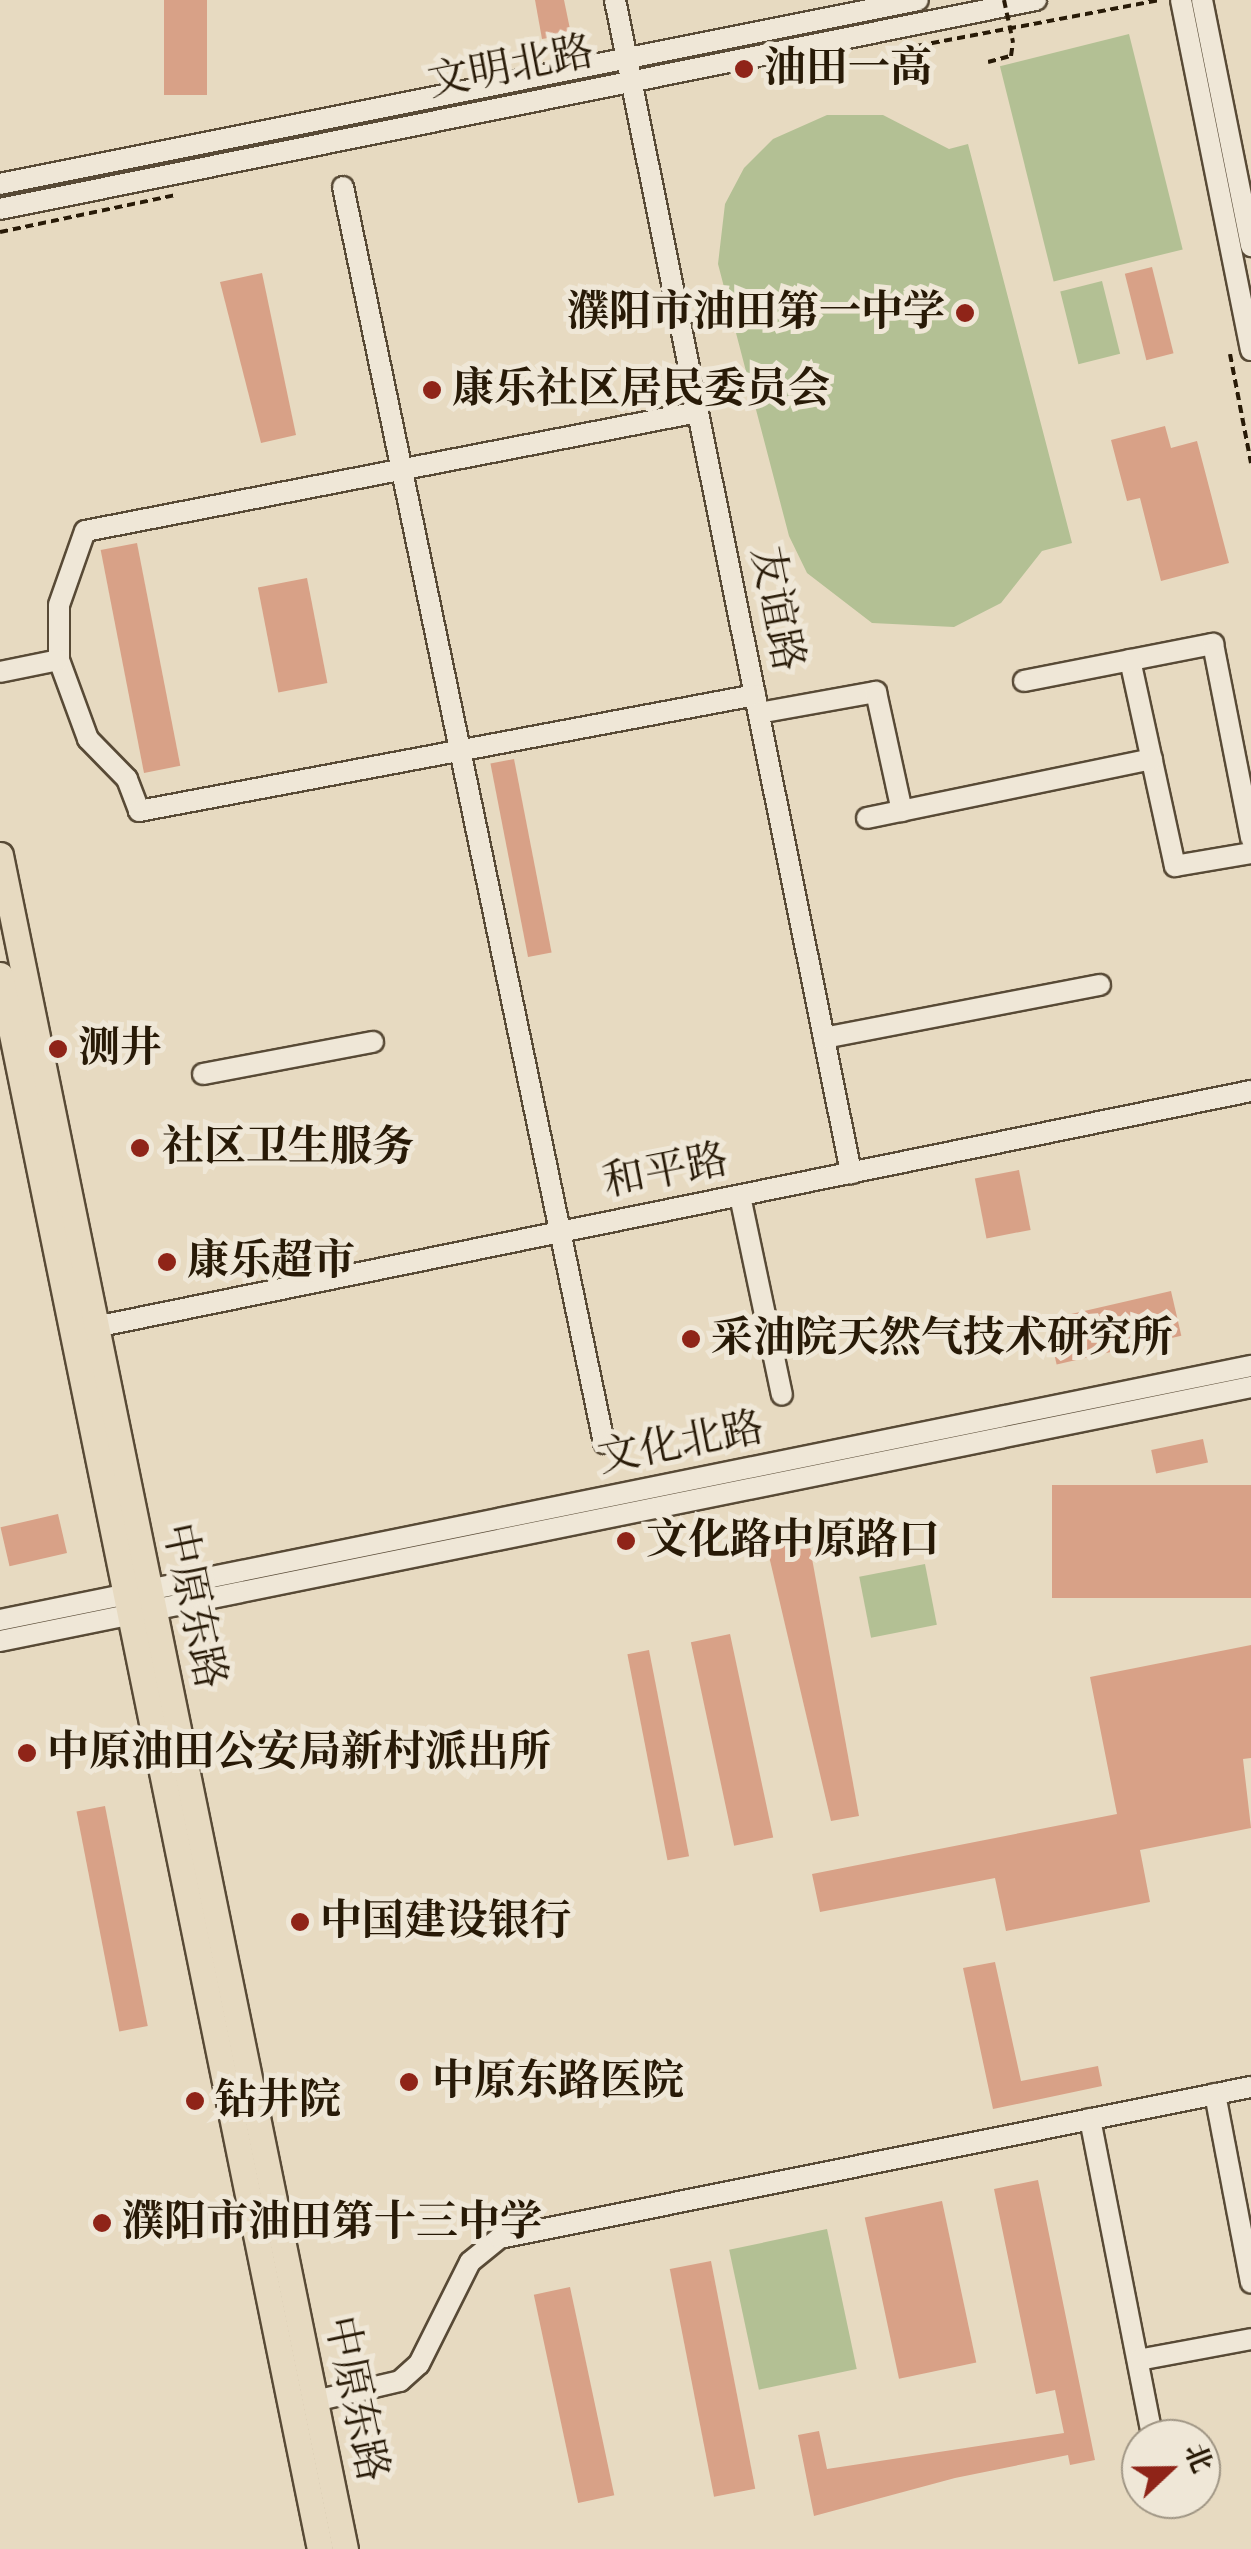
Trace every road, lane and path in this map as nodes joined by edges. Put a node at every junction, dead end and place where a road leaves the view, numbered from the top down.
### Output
1 (615, 0) edge
2 (918, 0) edge
3 (1004, 0) edge
4 (1036, 0) edge
5 (1181, 0) edge
6 (1202, 0) edge
7 (627, 58) junction
8 (988, 62) dead end
9 (631, 82) junction
10 (0, 184) edge
11 (343, 187) dead end
12 (0, 209) edge
13 (1251, 246) edge
14 (1251, 350) edge
15 (698, 412) junction
16 (401, 470) junction
17 (59, 660) junction
18 (1130, 660) junction
19 (0, 672) edge
20 (1024, 682) dead end
21 (757, 704) junction
22 (459, 750) junction
23 (1242, 750) edge
24 (1152, 759) junction
25 (902, 810) junction
26 (868, 818) dead end
27 (1251, 838) edge
28 (0, 854) edge
29 (1251, 854) edge
30 (0, 975) edge
31 (1100, 985) dead end
32 (824, 1038) junction
33 (373, 1042) dead end
34 (203, 1074) dead end
35 (1251, 1091) edge
36 (852, 1174) junction
37 (740, 1196) junction
38 (558, 1232) junction
39 (95, 1326) junction
40 (1251, 1366) edge
41 (1251, 1386) edge
42 (782, 1395) dead end
43 (604, 1444) dead end
44 (139, 1602) junction
45 (0, 1620) edge
46 (0, 1641) edge
47 (1251, 2087) edge
48 (1215, 2094) junction
49 (1090, 2119) junction
50 (1248, 2254) edge
51 (1251, 2283) edge
52 (1251, 2339) edge
53 (1138, 2360) junction
54 (315, 2401) junction
55 (1150, 2419) edge
56 (320, 2549) edge
57 (345, 2549) edge

1 - 7 street, 友谊路
2 - 7 street, 文明北路
3 - 8 path, bridge
4 - 9 street, 文明北路
5 - 14 street
6 - 13 street
7 - 9 street, 友谊路
7 - 10 street, 文明北路
9 - 12 street, 文明北路
9 - 15 street, 友谊路
11 - 16 street
15 - 16 street
15 - 21 street, 友谊路
16 - 17 street
16 - 22 street
17 - 19 street
17 - 22 street
18 - 20 street
18 - 23 street
18 - 24 street
21 - 22 street
21 - 25 street
21 - 32 street, 友谊路
22 - 38 street
23 - 27 street
24 - 25 street
24 - 29 street
25 - 26 street
28 - 39 main road, 中原东路
30 - 44 main road, 中原东路
31 - 32 street
32 - 36 street, 友谊路
33 - 34 street
35 - 36 street, 和平路
36 - 37 street, 和平路
37 - 38 street, 和平路
37 - 42 street
38 - 39 street, 和平路
38 - 43 street
39 - 44 main road, 中原东路
40 - 44 street, 文化北路
41 - 44 street, 文化北路
44 - 45 street
44 - 46 street
44 - 54 main road, 中原东路
44 - 56 main road, 中原东路
47 - 48 street
48 - 49 street
48 - 50 street
49 - 53 street
49 - 54 street
50 - 51 street
52 - 53 street
53 - 55 street
54 - 57 main road, 中原东路

